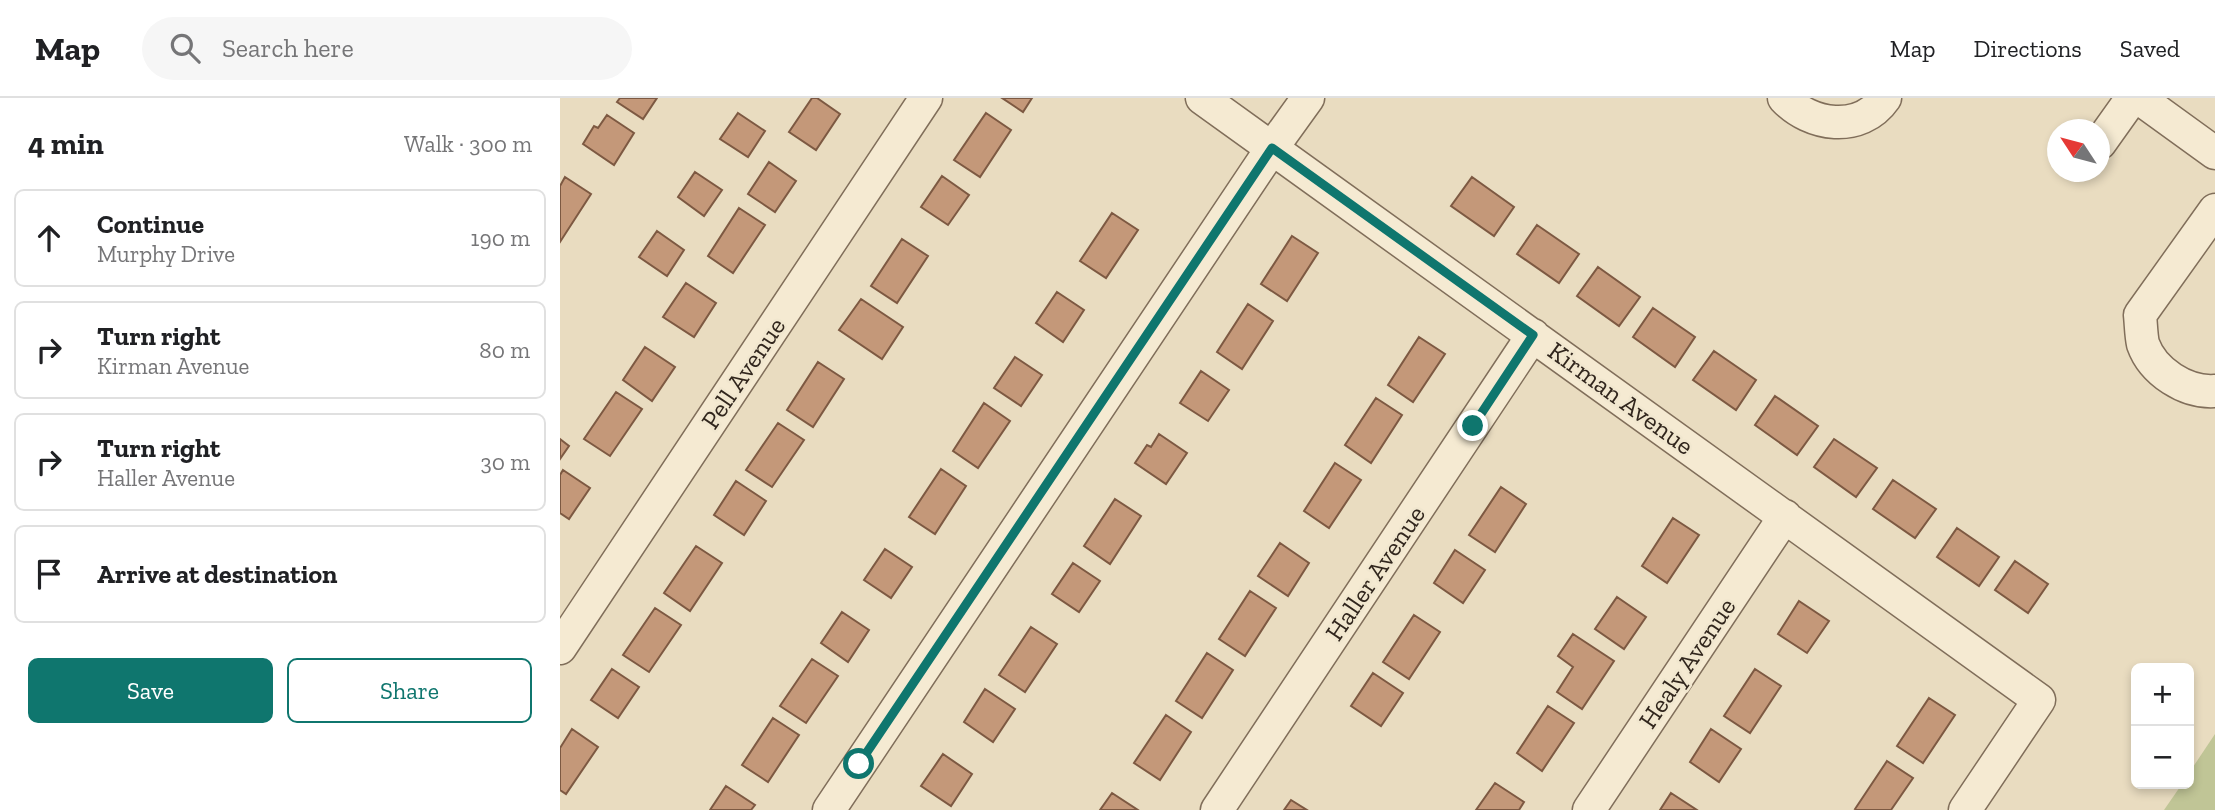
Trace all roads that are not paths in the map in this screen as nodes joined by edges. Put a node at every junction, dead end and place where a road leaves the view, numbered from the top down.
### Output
1 (926, 98) edge
2 (1202, 98) edge
3 (1308, 98) edge
4 (1784, 98) edge
5 (1885, 98) edge
6 (2132, 98) edge
7 (2139, 98) edge
8 (2110, 128) edge
9 (1272, 148) junction
10 (2215, 153) edge
11 (2215, 210) edge
12 (1533, 335) junction
13 (2215, 391) edge
14 (1785, 516) junction
15 (560, 649) edge
16 (829, 810) edge
17 (1217, 810) edge
18 (1589, 810) edge
19 (1965, 810) edge

1 - 15 street, Pell Avenue
2 - 9 street, Kirman Avenue
3 - 9 street
4 - 5 street
6 - 8 street
7 - 10 street
9 - 12 street, Kirman Avenue
9 - 16 street
11 - 13 street
12 - 14 street, Kirman Avenue
12 - 17 street, Haller Avenue
14 - 18 street, Healy Avenue
14 - 19 street, Kirman Avenue

